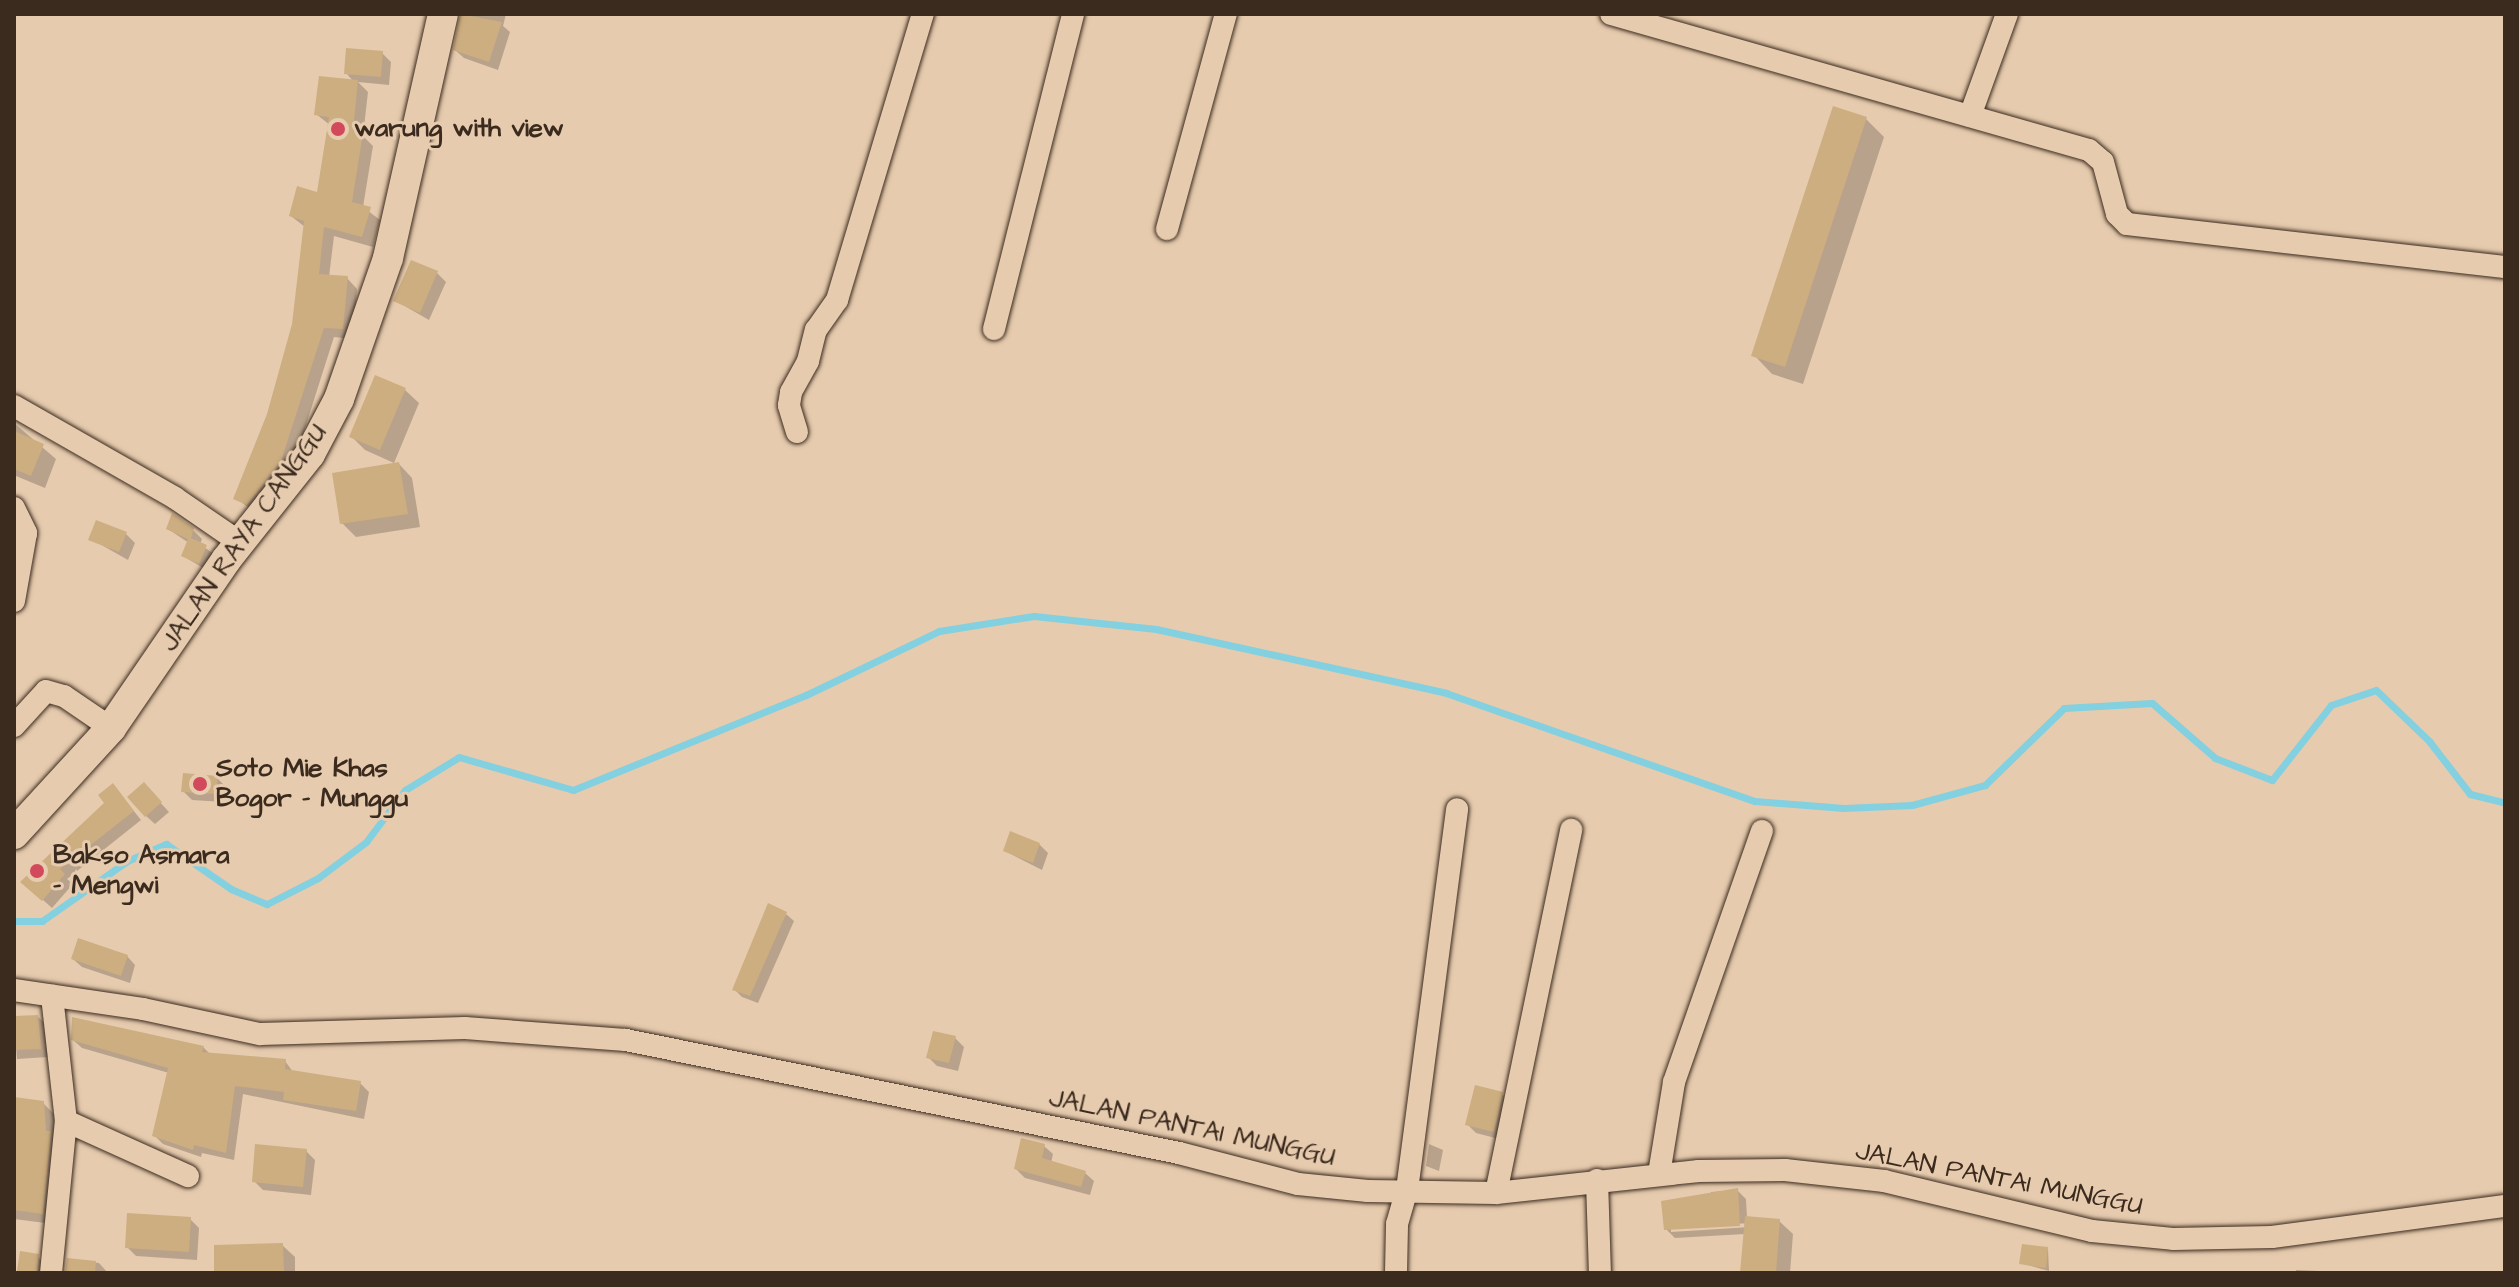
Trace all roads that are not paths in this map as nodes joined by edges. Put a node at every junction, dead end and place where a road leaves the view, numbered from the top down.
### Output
1 (443, 14) edge
2 (923, 14) edge
3 (1073, 14) edge
4 (1226, 14) edge
5 (1611, 14) edge
6 (2007, 14) edge
7 (1970, 116) junction
8 (1167, 229) dead end
9 (2505, 267) edge
10 (994, 329) dead end
11 (14, 406) edge
12 (797, 432) dead end
13 (14, 508) edge
14 (239, 542) junction
15 (14, 601) edge
16 (14, 726) edge
17 (111, 728) junction
18 (1457, 809) dead end
19 (17, 820) edge
20 (1571, 830) dead end
21 (1762, 831) dead end
22 (14, 990) edge
23 (52, 996) junction
24 (66, 1121) junction
25 (1659, 1174) junction
26 (188, 1176) dead end
27 (1597, 1180) junction
28 (1407, 1190) junction
29 (1496, 1193) junction
30 (2505, 1206) edge
31 (51, 1273) edge
32 (1396, 1273) edge
33 (1600, 1273) edge

1 - 14 main road, JALAN RAYA CANGGU
2 - 12 street
3 - 10 street
4 - 8 street
5 - 7 street
6 - 7 street
7 - 9 street
11 - 14 street
13 - 15 street
14 - 17 main road, JALAN RAYA CANGGU
16 - 17 street
17 - 19 main road, JALAN RAYA CANGGU
18 - 28 street
20 - 29 street
21 - 25 street
22 - 23 street, JALAN PANTAI MUNGGU
23 - 24 street
23 - 28 street, JALAN PANTAI MUNGGU
24 - 26 street
24 - 31 street
25 - 27 street, JALAN PANTAI MUNGGU
25 - 30 street, JALAN PANTAI MUNGGU
27 - 29 street, JALAN PANTAI MUNGGU
27 - 33 street
28 - 29 street, JALAN PANTAI MUNGGU
28 - 32 street

